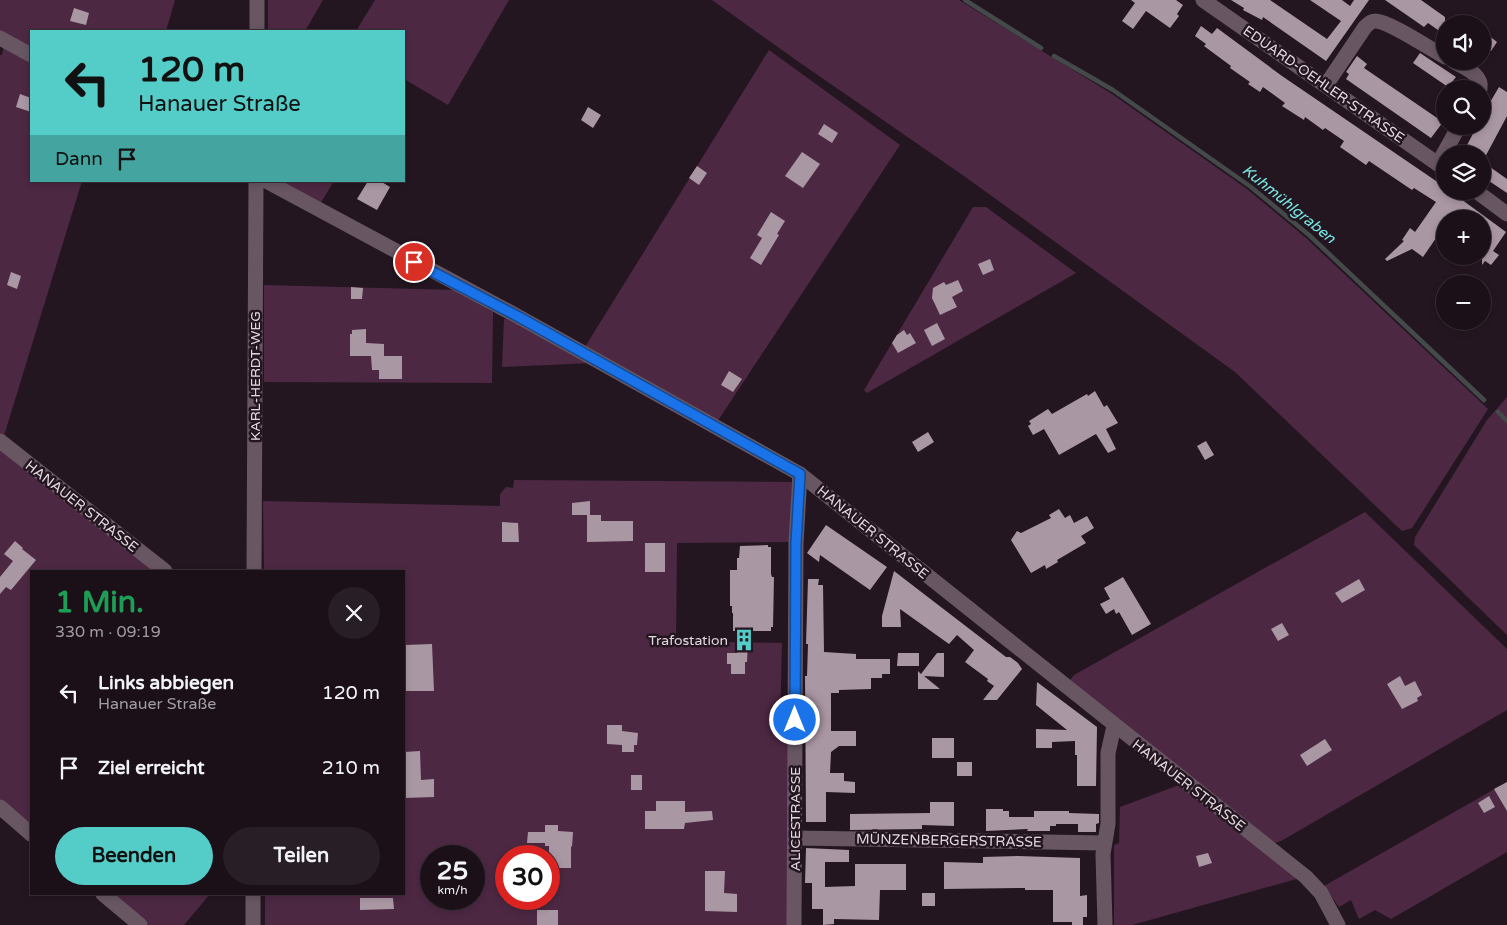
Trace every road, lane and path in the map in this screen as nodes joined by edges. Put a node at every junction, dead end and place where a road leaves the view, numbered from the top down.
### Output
1 (257, 0) edge
2 (1203, 0) edge
3 (257, 30) edge
4 (0, 38) edge
5 (1436, 52) edge
6 (30, 54) edge
7 (1467, 70) edge
8 (1479, 80) edge
9 (1326, 84) junction
10 (1436, 163) edge
11 (256, 182) edge
12 (268, 182) edge
13 (1488, 200) edge
14 (1507, 214) edge
15 (0, 440) edge
16 (800, 474) junction
17 (164, 570) edge
18 (254, 570) edge
19 (1114, 726) junction
20 (0, 807) edge
21 (30, 833) edge
22 (795, 838) junction
23 (1104, 843) junction
24 (104, 895) edge
25 (253, 895) edge
26 (140, 925) edge
27 (253, 925) edge
28 (794, 925) edge
29 (1105, 925) edge
30 (1338, 925) edge

1 - 3 street
2 - 9 street, EDUARD-OEHLER-STRASSE
4 - 6 street
5 - 9 street
7 - 8 street
9 - 10 street, EDUARD-OEHLER-STRASSE
11 - 18 street, KARL-HERDT-WEG
12 - 16 street, HANAUER STRASSE
13 - 14 street
15 - 17 street, HANAUER STRASSE
16 - 19 street, HANAUER STRASSE
16 - 22 street, ALICESTRASSE
19 - 23 street
19 - 30 street, HANAUER STRASSE
20 - 21 street
22 - 23 street, MÜNZENBERGERSTRASSE
22 - 28 street, ALICESTRASSE
23 - 29 street
24 - 26 street
25 - 27 street

